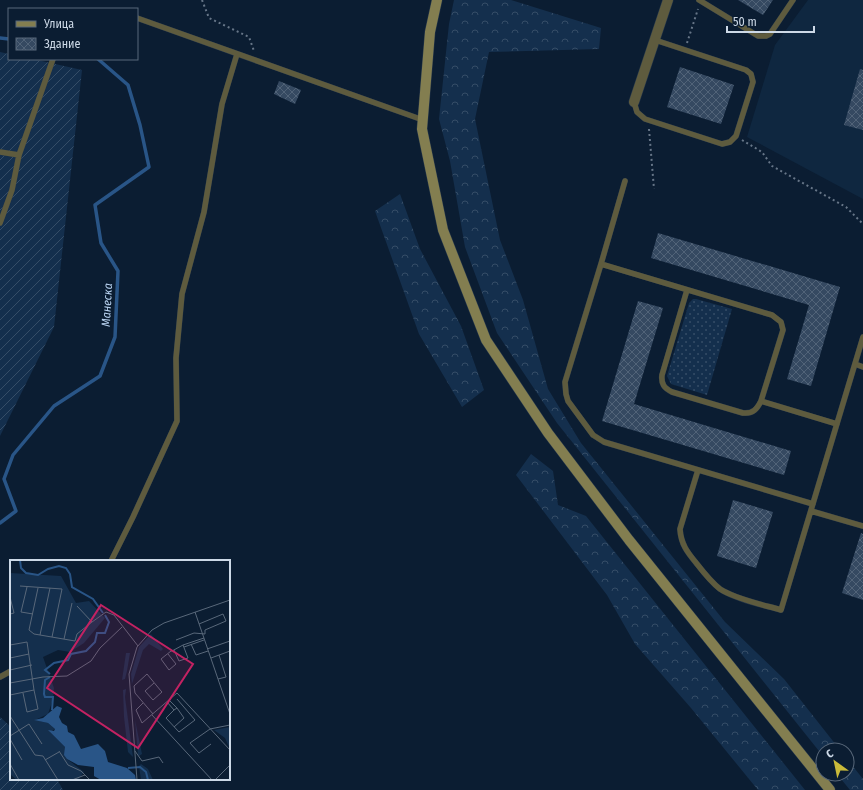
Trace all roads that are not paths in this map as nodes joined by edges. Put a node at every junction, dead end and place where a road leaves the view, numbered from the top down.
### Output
1 (437, 0) edge
2 (668, 0) edge
3 (700, 0) edge
4 (793, 0) edge
5 (138, 18) edge
6 (655, 40) junction
7 (237, 54) junction
8 (53, 60) edge
9 (634, 102) joint
10 (423, 120) junction
11 (0, 152) edge
12 (19, 155) junction
13 (626, 181) dead end
14 (0, 223) edge
15 (601, 264) junction
16 (687, 290) junction
17 (863, 337) edge
18 (855, 364) junction
19 (863, 367) edge
20 (761, 401) junction
21 (837, 424) junction
22 (698, 470) junction
23 (813, 504) junction
24 (811, 511) junction
25 (863, 526) edge
26 (112, 560) edge
27 (10, 672) edge
28 (0, 677) edge
29 (830, 790) edge

1 - 10 main road
2 - 6 street
3 - 4 lane
5 - 7 lane
6 - 9 street
6 - 9 lane
7 - 10 lane
7 - 26 lane
8 - 12 lane
10 - 29 main road
11 - 12 lane
12 - 14 lane
13 - 15 lane
15 - 16 lane
15 - 22 lane
16 - 20 lane
16 - 20 lane
17 - 18 lane
18 - 19 lane
18 - 21 lane
20 - 21 lane
21 - 23 lane
22 - 23 lane
22 - 24 lane
23 - 24 lane
24 - 25 lane
27 - 28 lane

